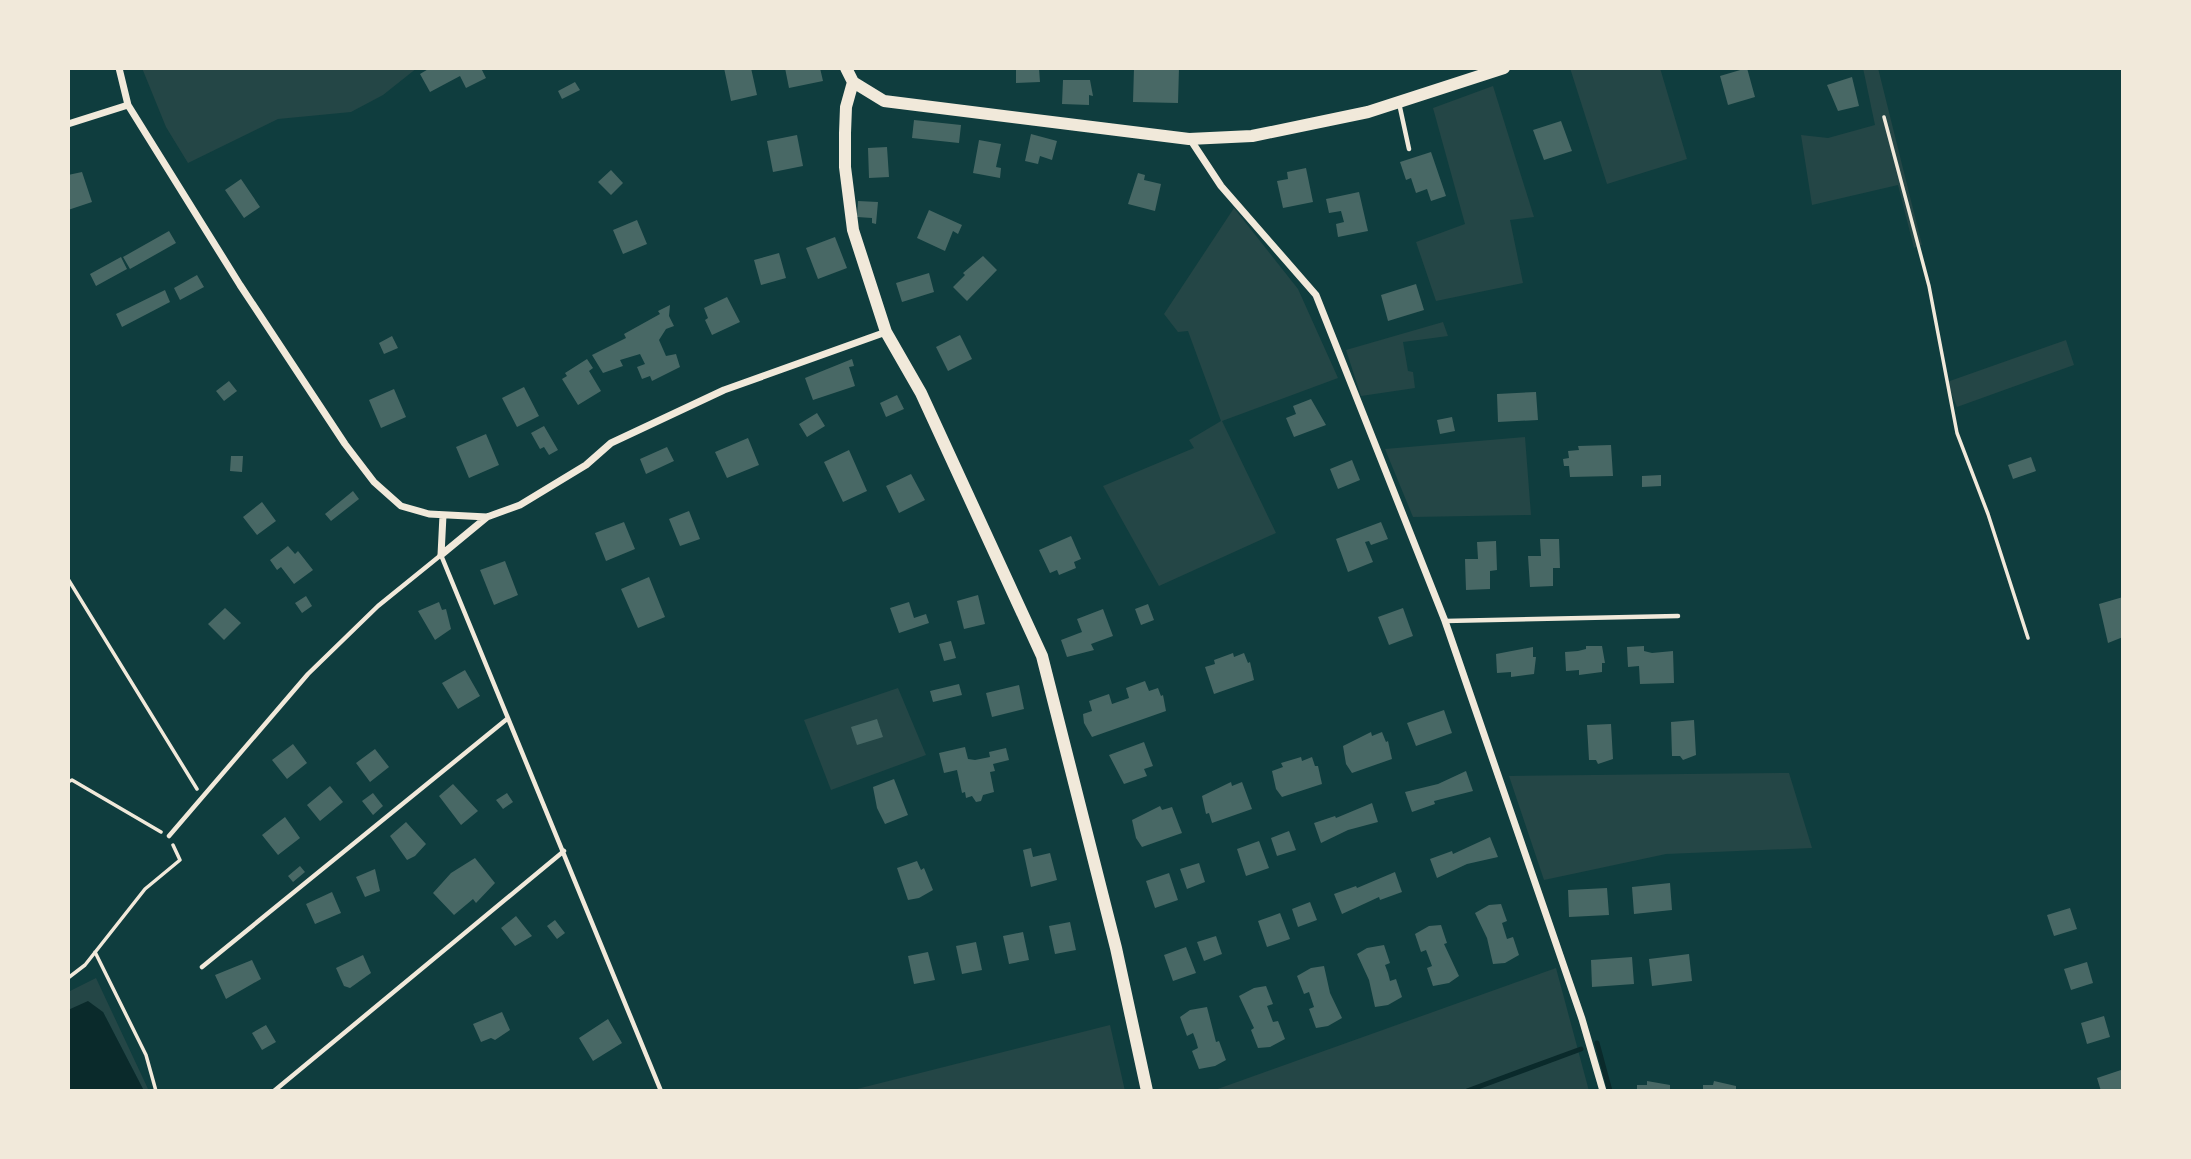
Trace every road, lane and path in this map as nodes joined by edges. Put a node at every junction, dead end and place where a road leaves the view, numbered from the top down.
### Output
1 (119, 68) edge
2 (846, 68) edge
3 (1504, 68) edge
4 (853, 82) junction
5 (1398, 102) junction
6 (128, 105) junction
7 (1884, 117) dead end
8 (68, 124) edge
9 (1189, 139) junction
10 (1409, 149) dead end
11 (886, 332) junction
12 (443, 515) junction
13 (487, 517) junction
14 (442, 555) junction
15 (68, 579) edge
16 (1678, 616) dead end
17 (1445, 621) junction
18 (2028, 639) dead end
19 (507, 719) junction
20 (68, 782) edge
21 (202, 798) junction
22 (169, 836) junction
23 (564, 852) junction
24 (95, 952) junction
25 (202, 967) dead end
26 (68, 978) edge
27 (156, 1091) edge
28 (274, 1091) edge
29 (661, 1091) edge
30 (1147, 1091) edge
31 (1602, 1091) edge

1 - 6 street
2 - 4 street
3 - 5 street
4 - 9 street
4 - 11 street
5 - 9 street
5 - 10 lane
6 - 8 street
6 - 12 street
7 - 18 path
9 - 17 street
11 - 13 street
11 - 30 street
12 - 13 street
12 - 14 street
13 - 14 street
14 - 19 lane
14 - 21 lane
15 - 21 path
16 - 17 lane
17 - 31 street
19 - 23 lane
19 - 25 lane
20 - 22 path
21 - 22 lane
22 - 24 path
23 - 28 lane
23 - 29 lane
24 - 26 path
24 - 27 path

